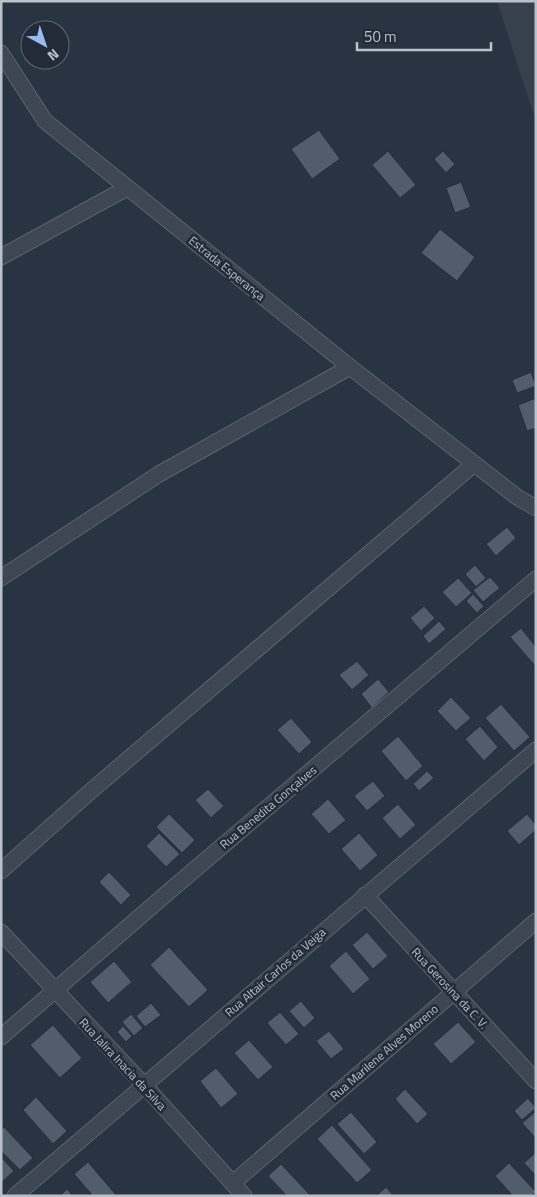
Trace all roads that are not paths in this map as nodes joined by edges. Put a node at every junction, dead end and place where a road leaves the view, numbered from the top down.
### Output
1 (1, 53) edge
2 (128, 188) junction
3 (1, 257) edge
4 (350, 367) junction
5 (474, 464) junction
6 (536, 508) edge
7 (1, 578) edge
8 (536, 579) edge
9 (536, 750) edge
10 (1, 871) edge
11 (365, 895) junction
12 (536, 921) edge
13 (1, 932) edge
14 (55, 990) junction
15 (454, 993) junction
16 (1, 1037) edge
17 (536, 1081) edge
18 (144, 1085) junction
19 (232, 1183) junction
20 (15, 1196) edge
21 (244, 1196) edge

1 - 2 street, Estrada Esperança
2 - 3 street
2 - 4 street, Estrada Esperança
4 - 5 street, Estrada Esperança
4 - 7 street
5 - 6 street, Estrada Esperança
5 - 10 street
8 - 14 street, Rua Benedita Gonçalves
9 - 11 street, Rua Altair Carlos da Veiga
11 - 15 street, Rua Gerosina da C. V.
11 - 18 street, Rua Altair Carlos da Veiga
12 - 15 street, Rua Marilene Alves Moreno
13 - 14 street, Rua Jalira Inacia da Silva
14 - 16 street, Rua Benedita Gonçalves
14 - 18 street, Rua Jalira Inacia da Silva
15 - 17 street, Rua Gerosina da C. V.
15 - 19 street, Rua Marilene Alves Moreno
18 - 19 street, Rua Jalira Inacia da Silva
18 - 20 street, Rua Altair Carlos da Veiga
19 - 21 street, Rua Jalira Inacia da Silva

